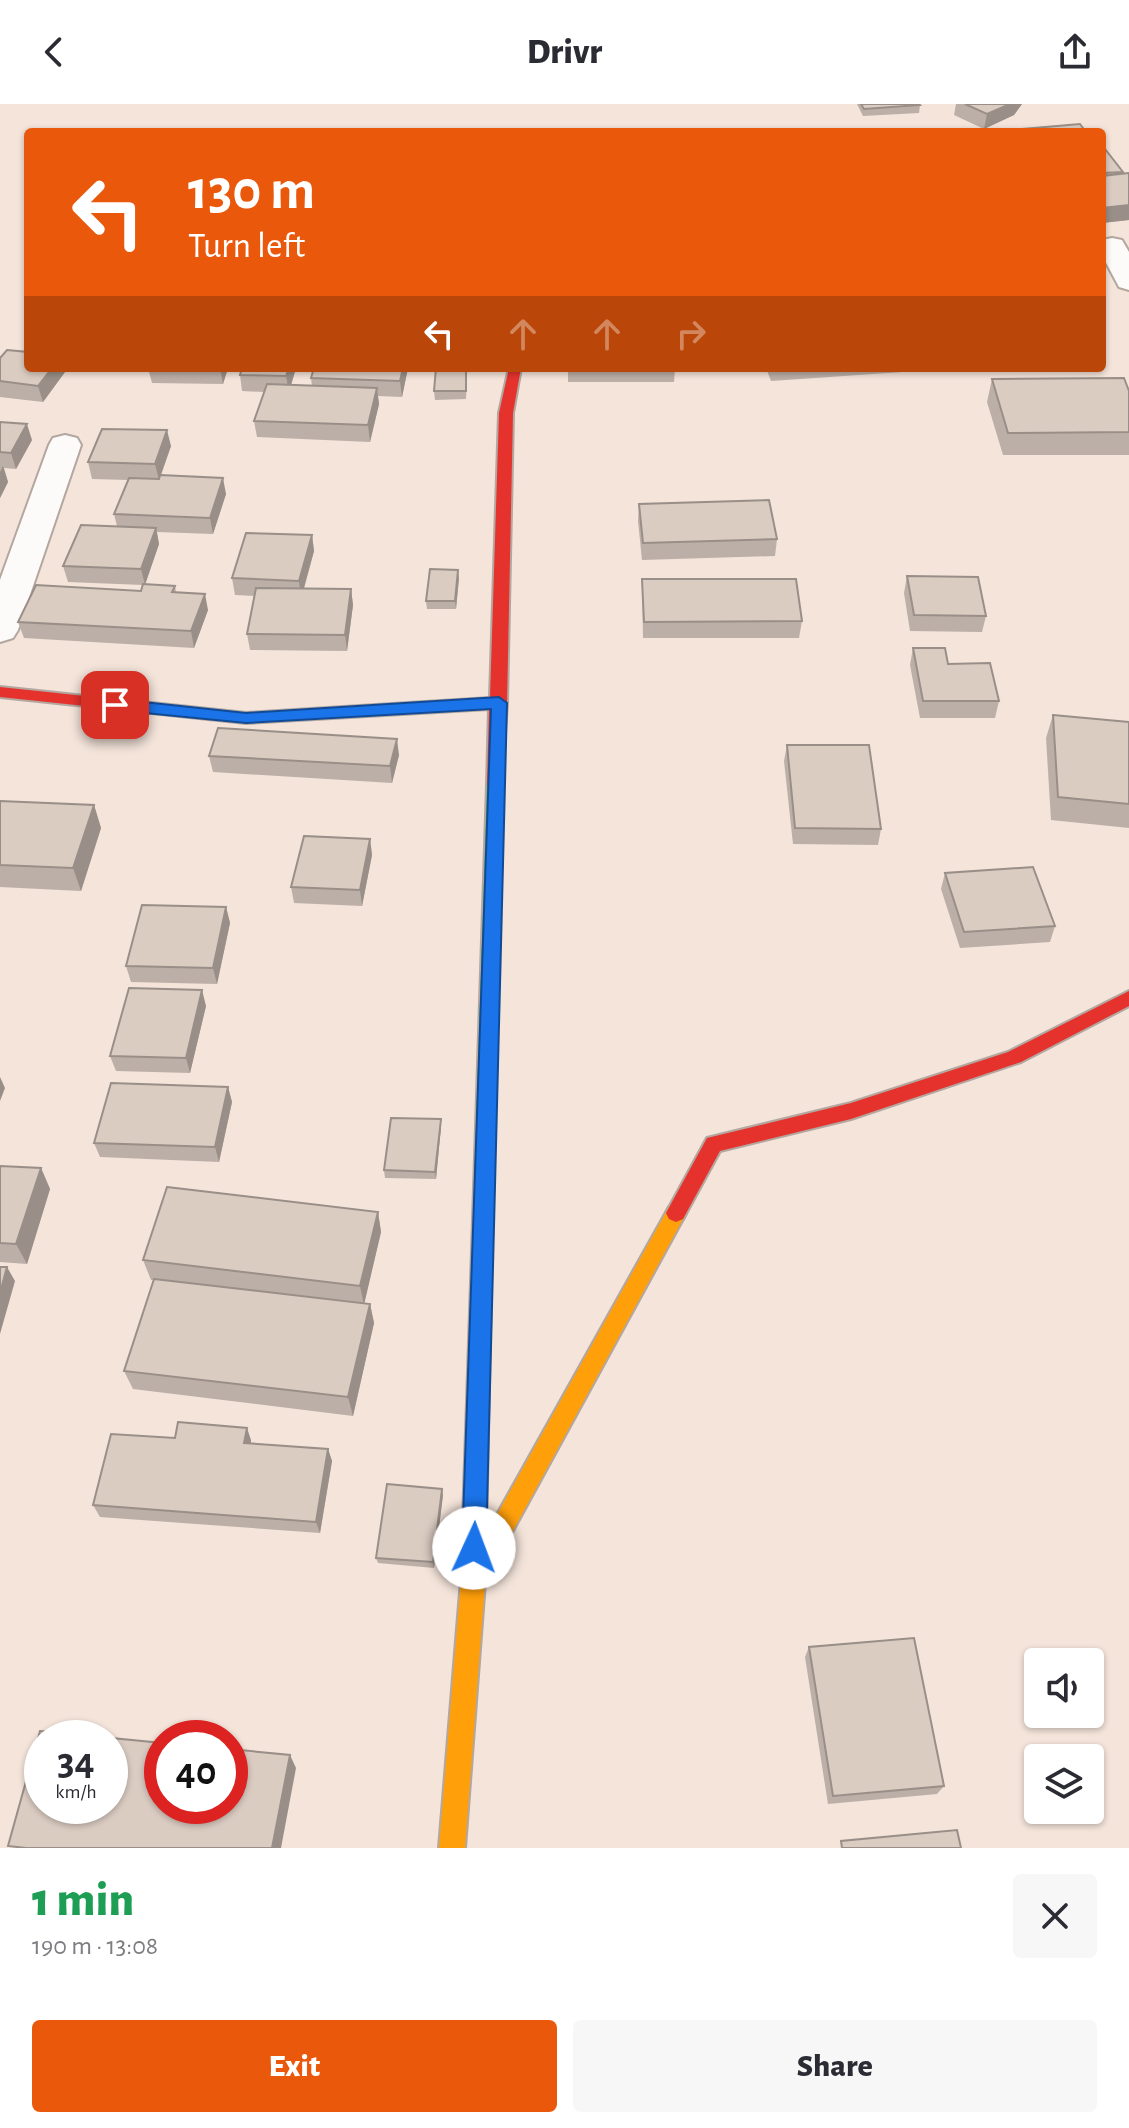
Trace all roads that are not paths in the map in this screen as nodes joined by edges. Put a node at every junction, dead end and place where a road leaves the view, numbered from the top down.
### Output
1 (1114, 246) edge
2 (1129, 281) edge
3 (514, 372) edge
4 (65, 445) dead end
5 (0, 630) edge
6 (0, 692) edge
7 (499, 703) junction
8 (1129, 998) edge
9 (473, 1580) junction
10 (452, 1848) edge

1 - 2 street
3 - 7 street
4 - 5 street
6 - 7 street
7 - 9 street
8 - 9 street
9 - 10 street

